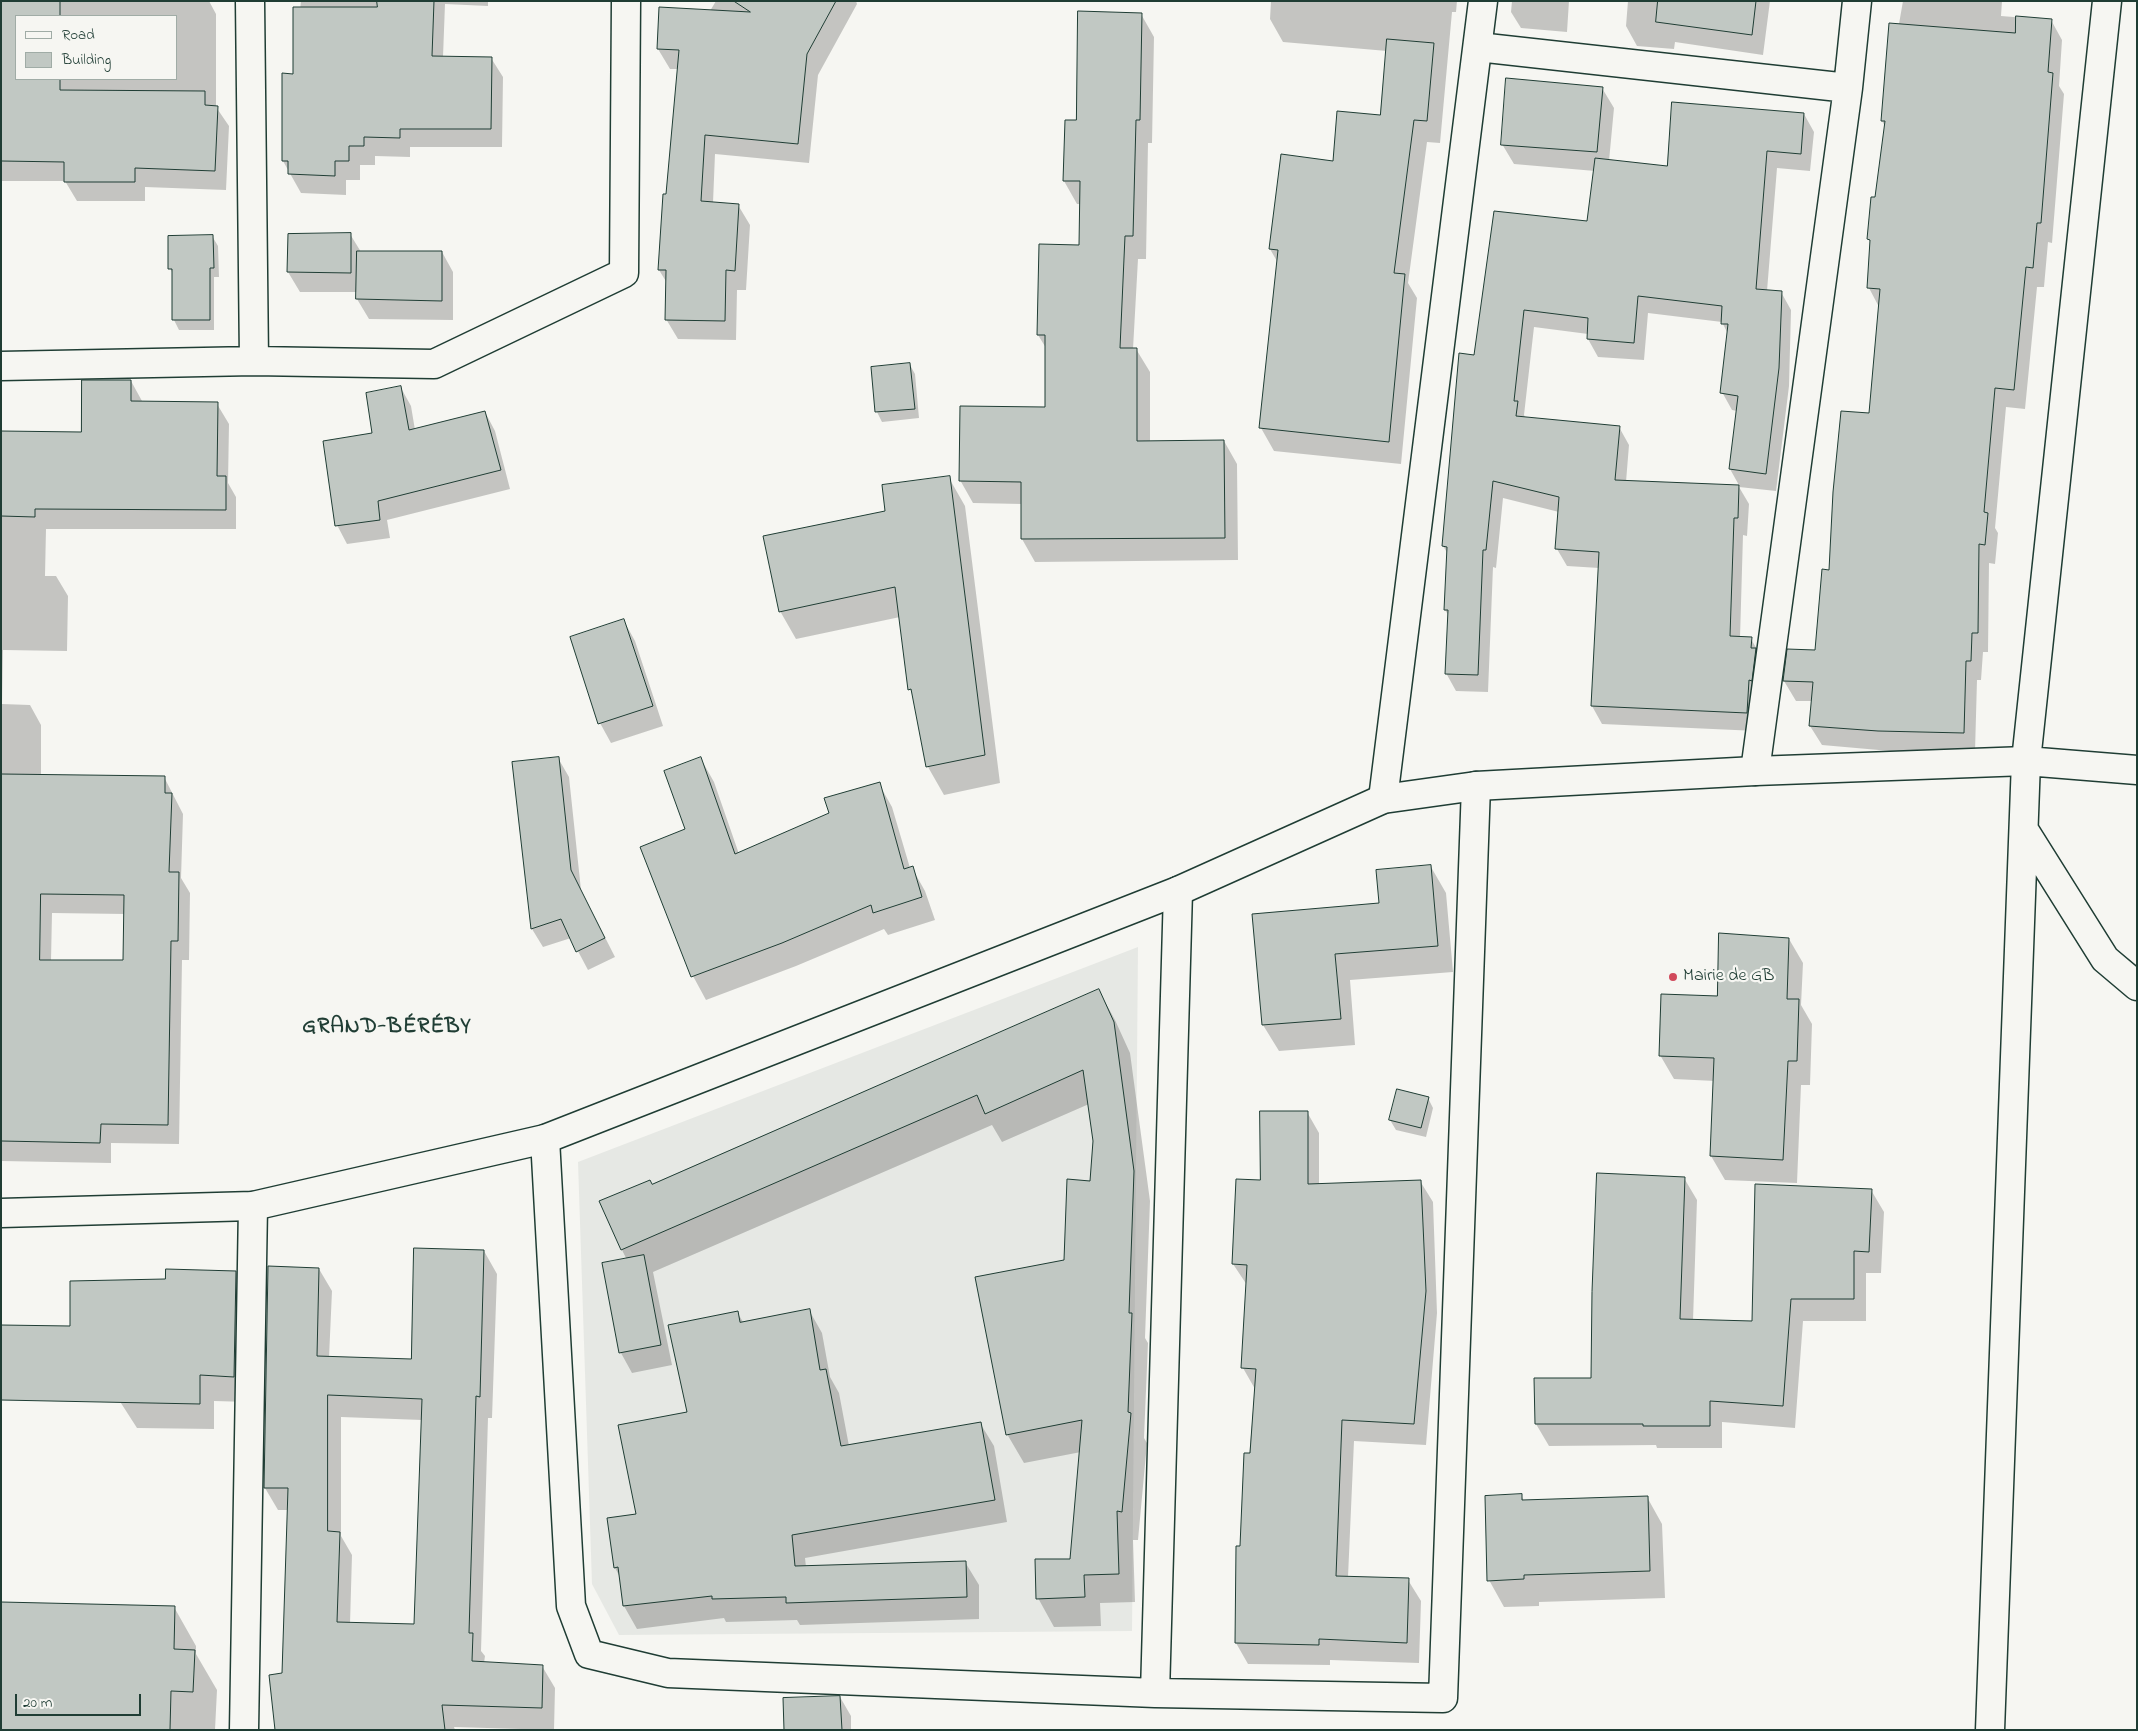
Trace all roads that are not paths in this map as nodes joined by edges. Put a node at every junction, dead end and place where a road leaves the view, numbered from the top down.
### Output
1 (250, 1) edge
2 (626, 1) edge
3 (1484, 1) edge
4 (1857, 1) edge
5 (2107, 1) edge
6 (1478, 47) junction
7 (1848, 88) junction
8 (254, 361) junction
9 (1, 366) edge
10 (2026, 761) junction
11 (1755, 770) junction
12 (2137, 770) edge
13 (1476, 786) junction
14 (1382, 799) junction
15 (2024, 830) junction
16 (1178, 891) junction
17 (2137, 986) edge
18 (545, 1139) junction
19 (253, 1206) junction
20 (1, 1213) edge
21 (1155, 1693) junction
22 (244, 1730) edge
23 (1990, 1730) edge

1 - 8 street
2 - 8 street
3 - 6 street
4 - 7 street
5 - 10 street
6 - 7 street
6 - 14 street
7 - 11 street
8 - 9 street
10 - 11 street
10 - 12 street
10 - 15 street
11 - 13 street
13 - 14 street
13 - 21 street
14 - 16 street
15 - 17 street
15 - 23 street
16 - 18 street
16 - 21 street
18 - 19 street
18 - 21 street
19 - 20 street
19 - 22 street

